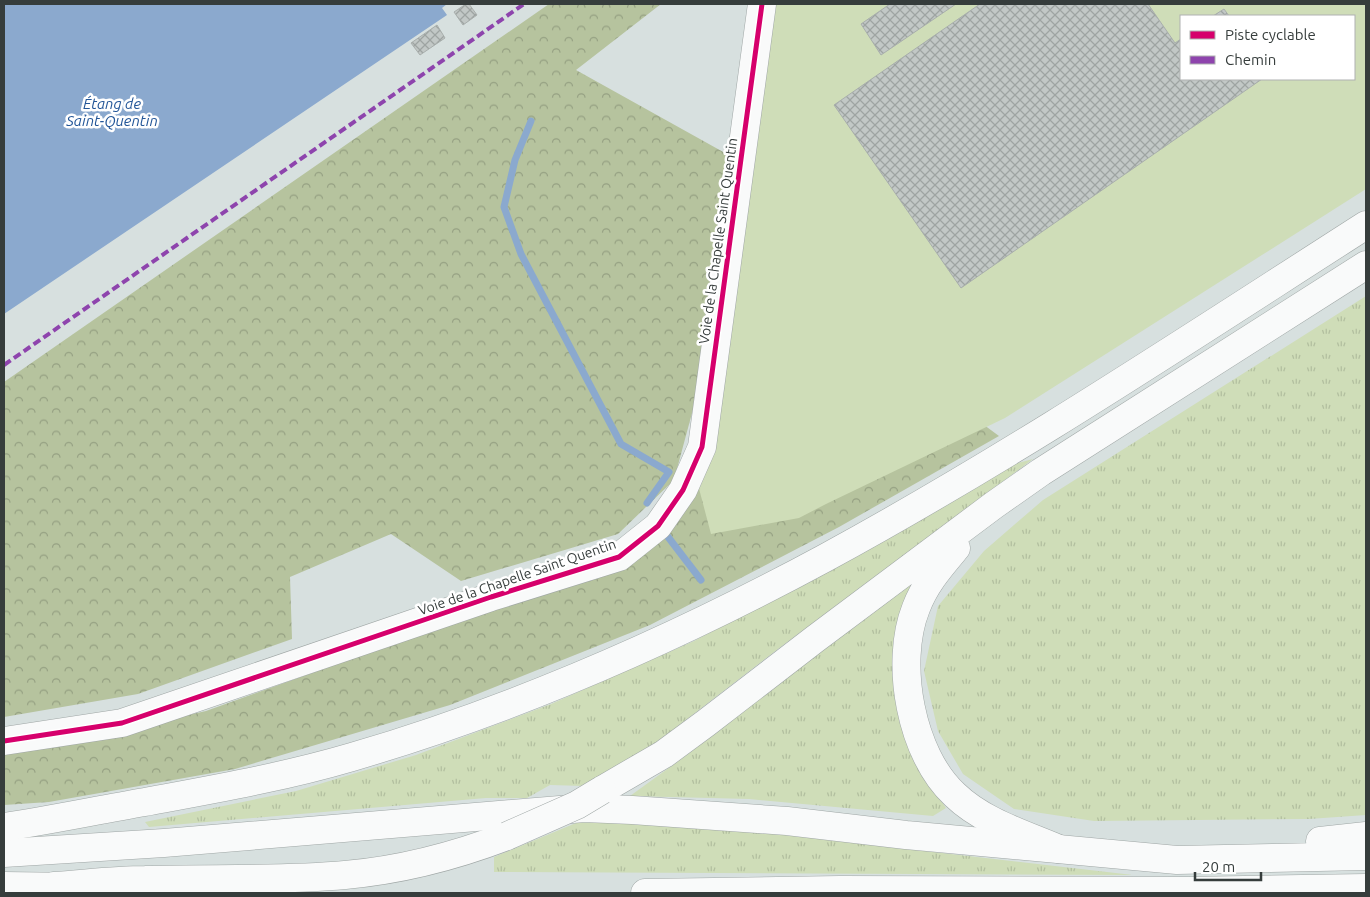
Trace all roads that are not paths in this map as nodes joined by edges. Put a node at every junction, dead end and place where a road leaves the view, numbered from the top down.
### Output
1 (762, 4) edge
2 (1366, 225) edge
3 (1366, 265) edge
4 (994, 505) junction
5 (4, 741) edge
6 (5, 836) edge
7 (1366, 836) edge
8 (1059, 849) junction
9 (1366, 856) edge
10 (1177, 860) junction
11 (4, 886) edge
12 (54, 886) junction
13 (1366, 888) edge
14 (1191, 892) edge
15 (168, 893) edge
16 (645, 893) edge

1 - 5 main road, Voie de la Chapelle Saint Quentin
2 - 6 main road
3 - 4 main road
4 - 8 main road
4 - 12 main road, bridge
6 - 8 main road
7 - 10 main road
8 - 10 main road
9 - 10 main road
11 - 12 main road
12 - 15 main road
13 - 14 main road
14 - 16 main road

